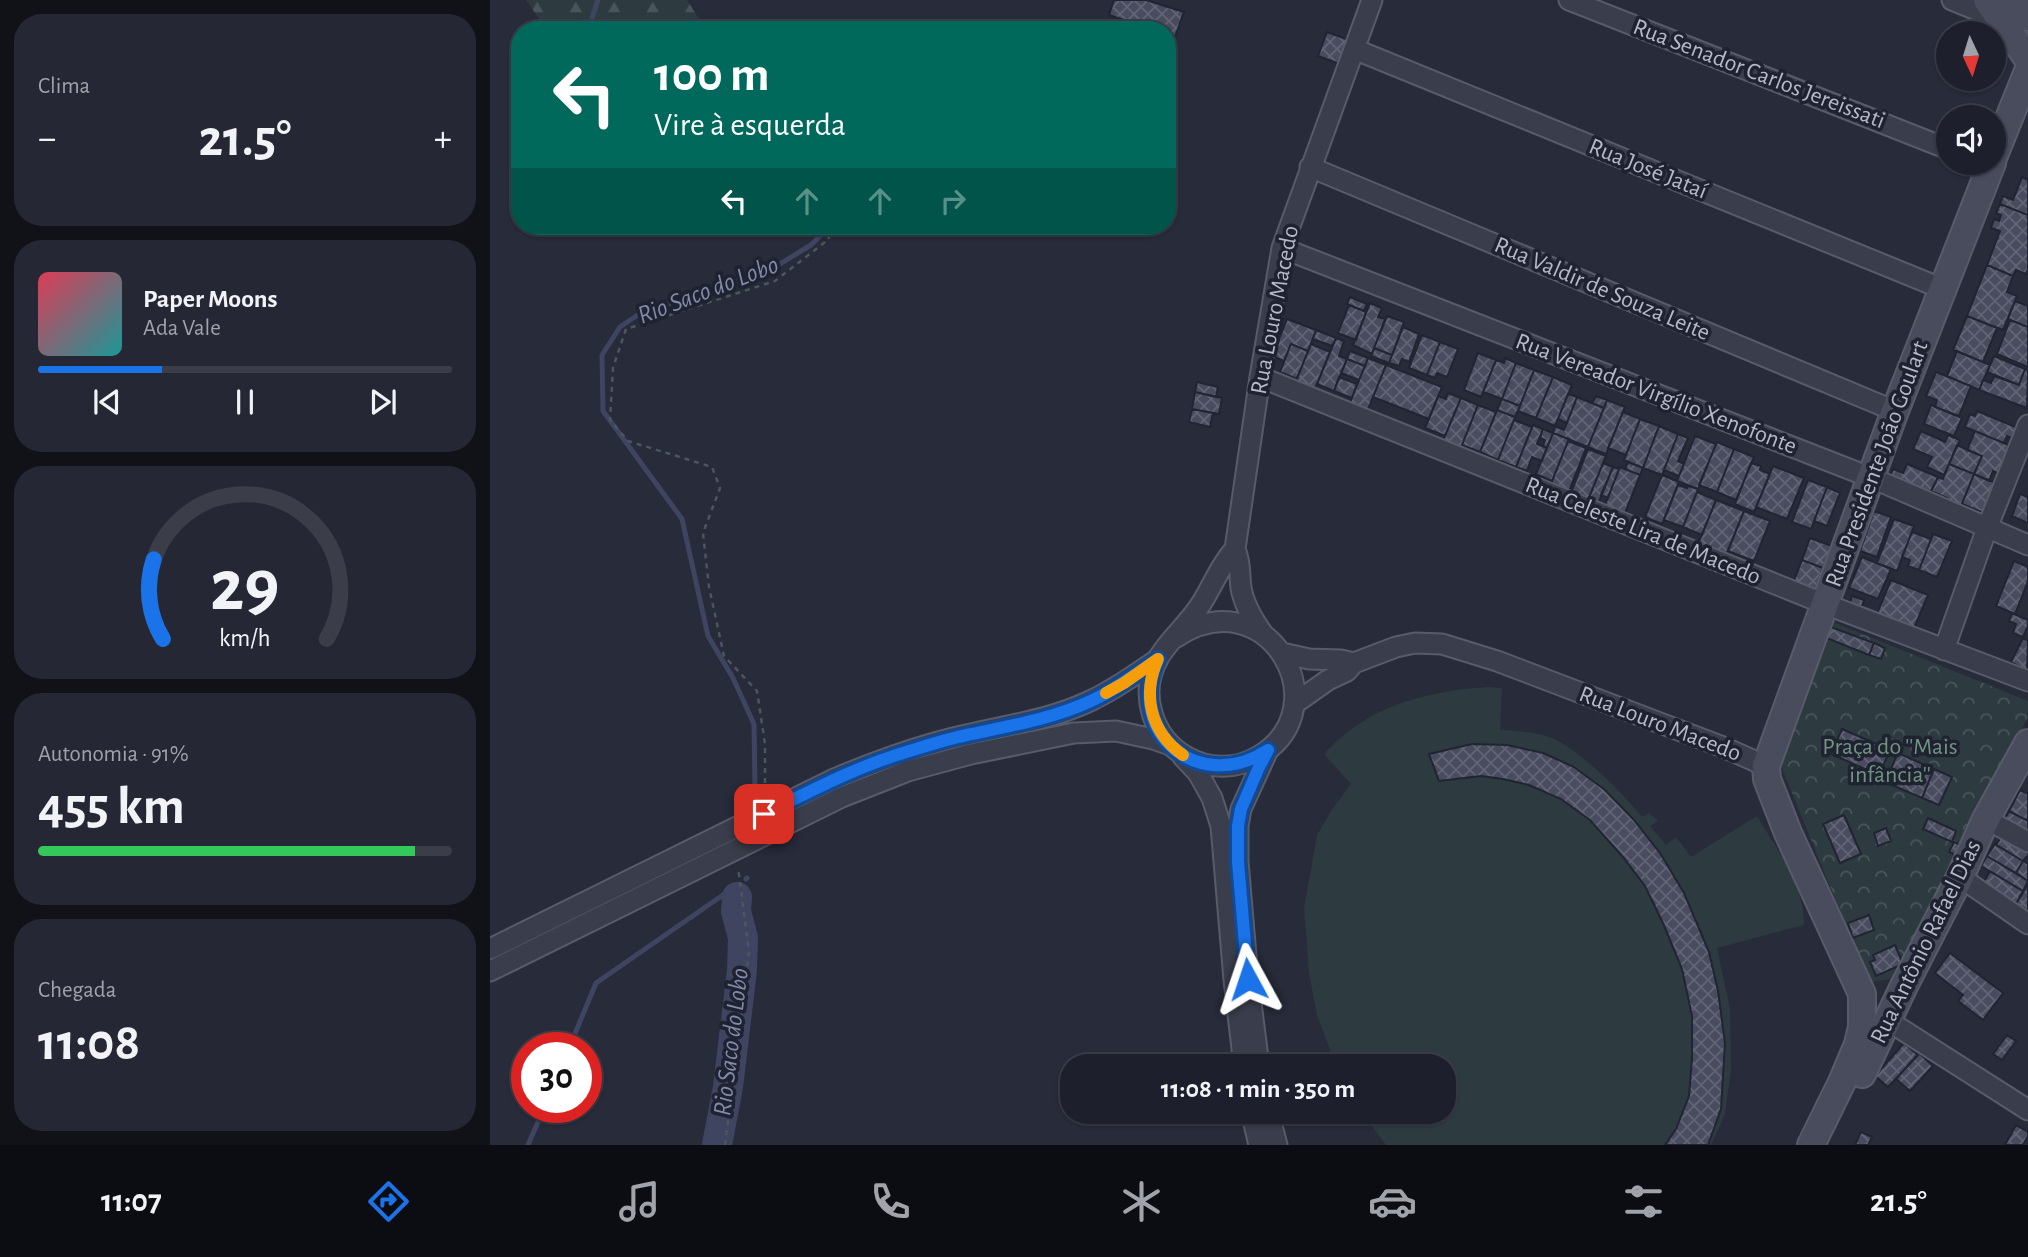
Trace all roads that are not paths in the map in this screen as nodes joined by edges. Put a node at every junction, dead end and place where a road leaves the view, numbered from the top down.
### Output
1 (1372, 0) edge
2 (1569, 0) edge
3 (1952, 0) edge
4 (2001, 7) edge
5 (2028, 17) edge
6 (1354, 48) junction
7 (2028, 59) edge
8 (2028, 71) edge
9 (2006, 124) edge
10 (1936, 144) edge
11 (1310, 167) junction
12 (1985, 175) edge
13 (1282, 248) junction
14 (1943, 289) junction
15 (1260, 377) junction
16 (1895, 411) junction
17 (2028, 425) edge
18 (1872, 478) junction
19 (1987, 528) junction
20 (2028, 545) edge
21 (1235, 549) junction
22 (1825, 604) junction
23 (1263, 634) junction
24 (1175, 638) junction
25 (1944, 650) junction
26 (1282, 653) junction
27 (1158, 659) junction
28 (1354, 663) junction
29 (2028, 681) edge
30 (1294, 704) junction
31 (2028, 743) edge
32 (1175, 749) junction
33 (1268, 750) junction
34 (1766, 766) junction
35 (1986, 819) junction
36 (2028, 842) edge
37 (1960, 877) junction
38 (2028, 924) edge
39 (490, 949) edge
40 (490, 971) edge
41 (1862, 995) junction
42 (1892, 1009) junction
43 (1243, 1054) edge
44 (1257, 1054) edge
45 (2028, 1110) edge
46 (1254, 1124) edge
47 (1271, 1124) edge
48 (1818, 1144) edge
49 (1259, 1145) edge
50 (1277, 1145) edge

1 - 6 street, Rua Louro Macedo
2 - 10 street, Rua Senador Carlos Jereissati
3 - 4 street
4 - 5 street
4 - 7 street
6 - 11 street, Rua Louro Macedo
6 - 14 street, Rua José Jataí
8 - 9 street, Rua Presidente João Goulart
11 - 13 street, Rua Louro Macedo
11 - 16 street, Rua Valdir de Souza Leite
12 - 14 street, Rua Presidente João Goulart
13 - 15 street, Rua Louro Macedo
13 - 18 street, Rua Vereador Virgílio Xenofonte
14 - 16 street, Rua Presidente João Goulart
15 - 21 street, Rua Louro Macedo
15 - 22 street, Rua Celeste Lira de Macedo
16 - 18 street, Rua Presidente João Goulart
17 - 19 street
18 - 19 street, Rua Vereador Virgílio Xenofonte
18 - 22 street, Rua Presidente João Goulart
19 - 20 street, Rua Vereador Virgílio Xenofonte
19 - 25 street
21 - 23 street, Rua Louro Macedo
21 - 24 street, Rua Louro Macedo
22 - 25 street, Rua Celeste Lira de Macedo
22 - 34 street, Rua Presidente João Goulart
23 - 24 street
23 - 26 street
24 - 27 street
25 - 29 street, Rua Celeste Lira de Macedo
26 - 28 street, Rua Louro Macedo
26 - 30 street
27 - 32 street
27 - 39 street
28 - 30 street, Rua Louro Macedo
28 - 34 street, Rua Louro Macedo
30 - 33 street
31 - 35 street, Rua Antônio Rafael Dias
32 - 33 street
32 - 40 street
32 - 43 street
33 - 44 street
34 - 41 street, Rua Antônio Rafael Dias
35 - 36 street
35 - 37 street, Rua Antônio Rafael Dias
37 - 38 street
37 - 42 street, Rua Antônio Rafael Dias
41 - 42 street
41 - 48 street, Rua Antônio Rafael Dias
42 - 45 street
42 - 48 street, Rua Antônio Rafael Dias
46 - 49 street
47 - 50 street

